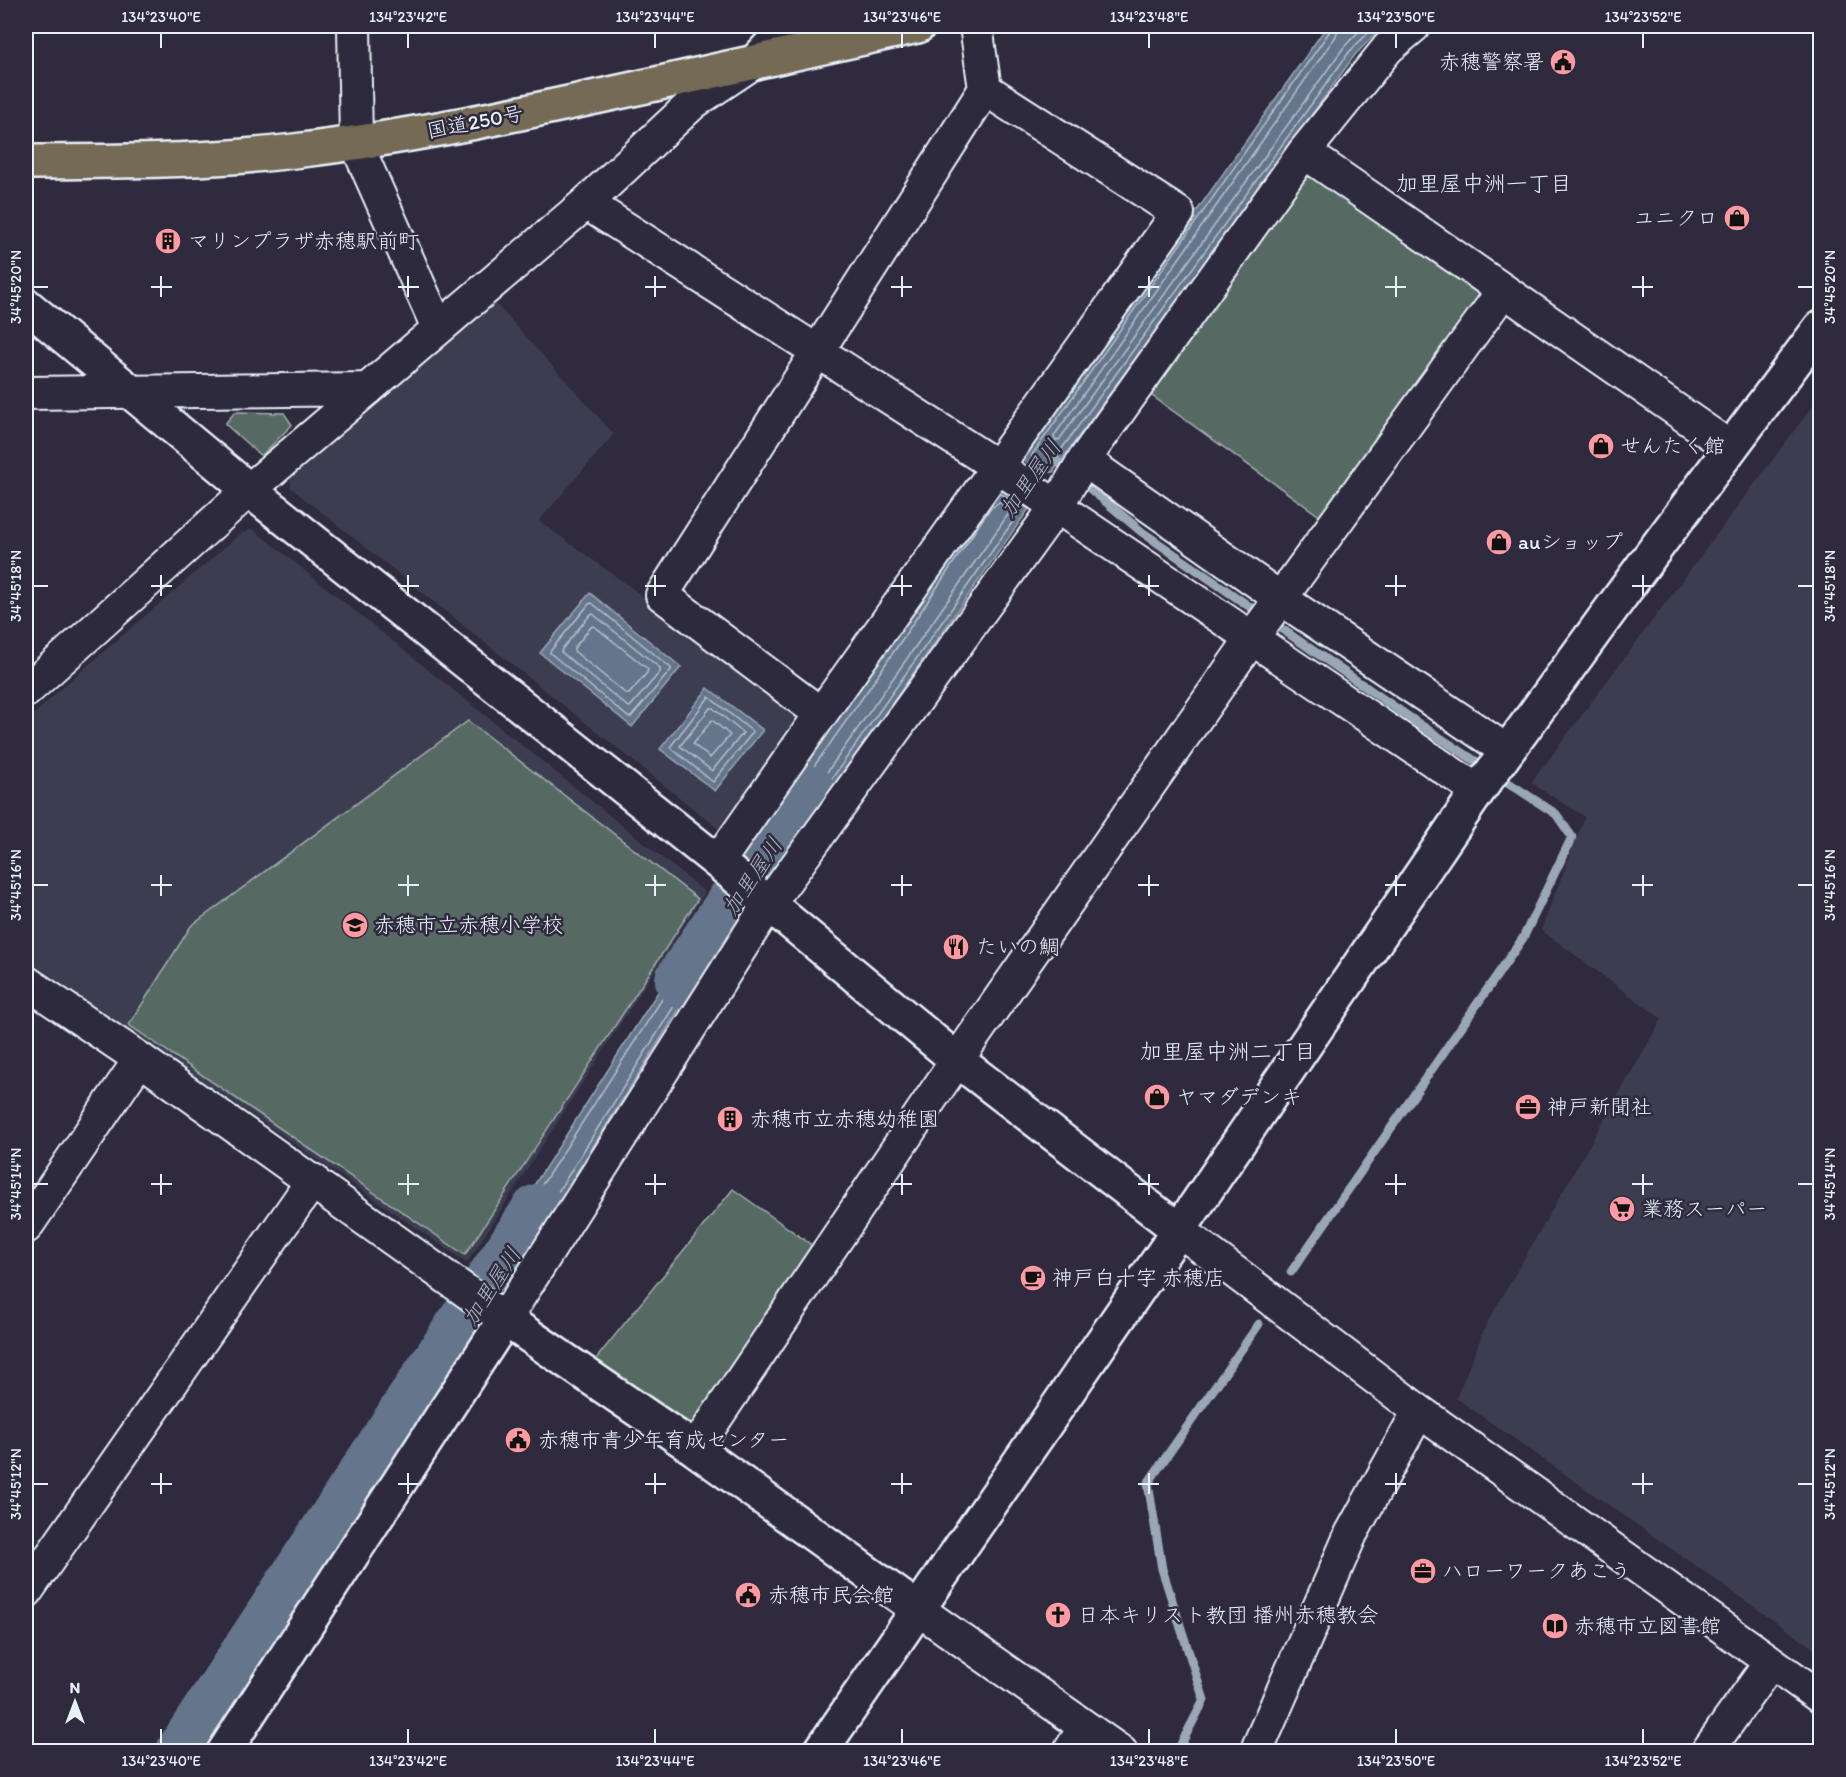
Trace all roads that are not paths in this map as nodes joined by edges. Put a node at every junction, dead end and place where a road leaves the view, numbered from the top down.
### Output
1 (354, 26) edge
2 (788, 26) edge
3 (918, 26) edge
4 (976, 26) edge
5 (1414, 26) edge
6 (755, 62) junction
7 (985, 89) junction
8 (356, 143) junction
9 (1304, 152) junction
10 (26, 162) edge
11 (586, 203) junction
12 (1503, 291) junction
13 (26, 305) edge
14 (438, 328) junction
15 (1821, 328) edge
16 (818, 352) junction
17 (368, 389) junction
18 (128, 391) junction
19 (26, 393) edge
20 (1731, 448) junction
21 (1002, 470) junction
22 (1066, 485) junction
23 (249, 490) junction
24 (1280, 598) junction
25 (1252, 638) junction
26 (29, 683) edge
27 (821, 714) junction
28 (1493, 770) junction
29 (723, 867) junction
30 (763, 901) junction
31 (26, 982) edge
32 (140, 1059) junction
33 (957, 1060) junction
34 (313, 1180) junction
35 (26, 1227) edge
36 (1179, 1230) junction
37 (505, 1318) junction
38 (1419, 1411) junction
39 (695, 1449) junction
40 (26, 1592) edge
41 (919, 1610) junction
42 (1770, 1663) junction
43 (1821, 1697) edge
44 (1077, 1739) edge
45 (224, 1752) edge
46 (820, 1752) edge
47 (1121, 1752) edge
48 (1256, 1752) edge
49 (1707, 1752) edge

1 - 8 street
2 - 6 street
3 - 6 highway, 国道250号
4 - 7 street
5 - 9 street
6 - 8 highway, 国道250号
6 - 11 street
7 - 16 street
7 - 21 street
8 - 10 highway, 国道250号
8 - 14 street
9 - 12 street
9 - 22 street
11 - 14 street
11 - 16 street
12 - 20 street
12 - 24 street
13 - 18 street
14 - 17 street
15 - 20 street
16 - 21 street
16 - 27 street
17 - 18 street
17 - 23 street
18 - 19 street
18 - 23 street
20 - 28 street
21 - 22 street
21 - 27 street
22 - 24 street
22 - 25 street
22 - 30 street
23 - 26 street
23 - 29 street
24 - 25 street
24 - 28 street
25 - 28 street
25 - 33 street
27 - 29 street
28 - 36 street
29 - 30 street
30 - 33 street
30 - 37 street
31 - 32 street
32 - 34 street
32 - 35 street
33 - 36 street
33 - 39 street
34 - 37 street
34 - 40 street
36 - 38 street
36 - 41 street
37 - 39 street
37 - 45 street
38 - 42 street
38 - 48 street
39 - 41 street
41 - 44 street
41 - 46 street
42 - 43 street
42 - 49 street
44 - 47 street

